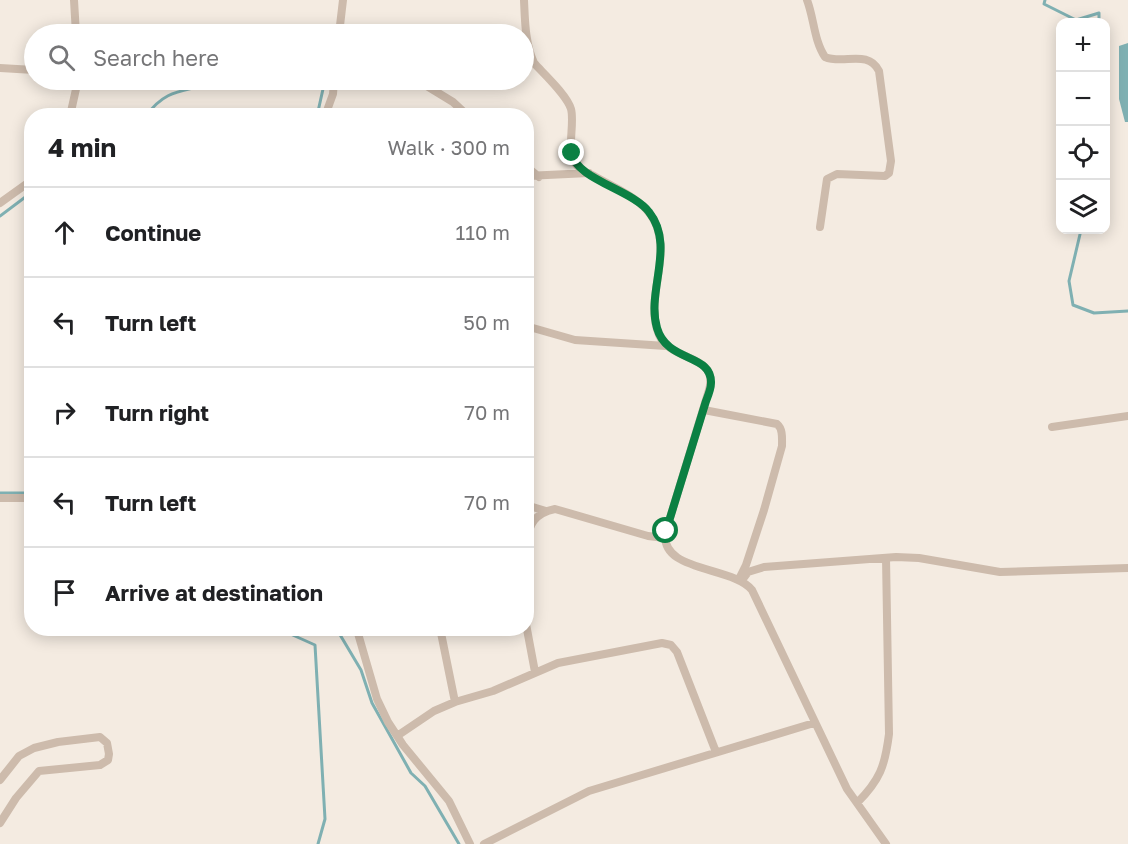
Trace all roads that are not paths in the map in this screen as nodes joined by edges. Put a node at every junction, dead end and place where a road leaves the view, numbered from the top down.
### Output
1 (74, 0) edge
2 (343, 0) edge
3 (524, 0) edge
4 (807, 0) edge
5 (75, 24) edge
6 (340, 24) edge
7 (526, 24) edge
8 (534, 63) edge
9 (0, 68) edge
10 (24, 69) edge
11 (76, 90) edge
12 (333, 90) edge
13 (433, 90) edge
14 (72, 108) edge
15 (329, 108) edge
16 (459, 108) edge
17 (534, 173) edge
18 (589, 174) junction
19 (534, 177) edge
20 (539, 177) junction
21 (24, 186) edge
22 (0, 203) edge
23 (820, 227) dead end
24 (534, 328) edge
25 (666, 346) junction
26 (704, 410) junction
27 (1128, 416) edge
28 (1052, 427) dead end
29 (0, 498) edge
30 (24, 498) edge
31 (534, 507) edge
32 (546, 511) junction
33 (534, 518) edge
34 (665, 538) junction
35 (886, 558) junction
36 (1128, 568) edge
37 (740, 579) junction
38 (358, 636) edge
39 (442, 636) edge
40 (528, 636) edge
41 (535, 672) junction
42 (455, 702) junction
43 (814, 723) junction
44 (397, 736) junction
45 (716, 752) junction
46 (0, 780) edge
47 (856, 803) junction
48 (0, 823) edge
49 (470, 844) edge
50 (484, 844) edge
51 (886, 844) edge

1 - 5 street
2 - 6 street
3 - 7 street
4 - 23 street
8 - 18 street
9 - 10 street
11 - 14 street
12 - 15 street
13 - 16 street
17 - 20 street
18 - 20 street
18 - 25 street
19 - 20 street
21 - 22 street
24 - 25 street
25 - 26 street
26 - 34 street
26 - 37 street
27 - 28 street
29 - 30 street
31 - 32 street
32 - 33 street
32 - 34 street
34 - 37 street
35 - 36 street
35 - 37 street
35 - 47 street
37 - 43 street
38 - 44 street
39 - 42 street
40 - 41 street
41 - 42 street
41 - 45 street
42 - 44 street
43 - 45 street
43 - 47 street
44 - 49 street
45 - 50 street
46 - 48 street
47 - 51 street

